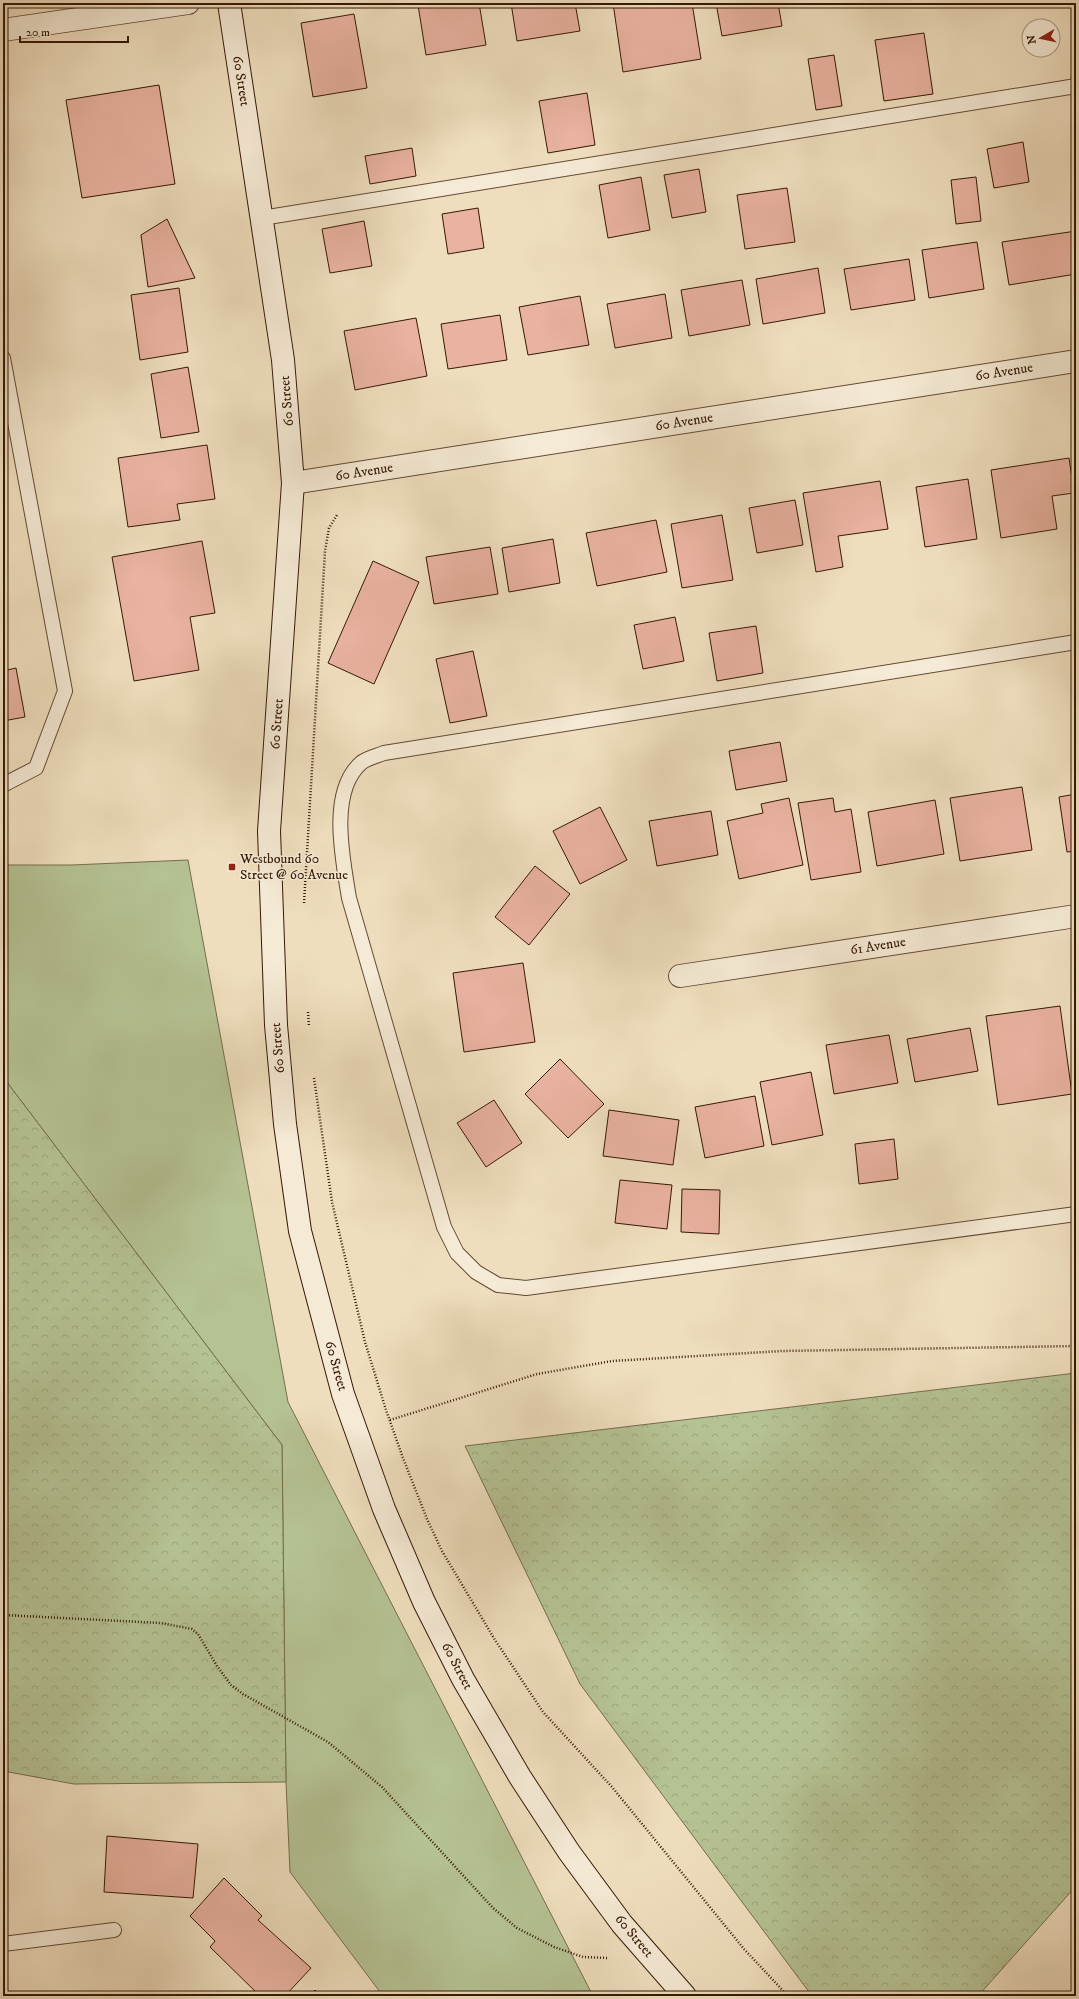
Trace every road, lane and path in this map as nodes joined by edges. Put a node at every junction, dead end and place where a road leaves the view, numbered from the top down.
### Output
1 (188, 3) edge
2 (229, 3) edge
3 (3, 30) edge
4 (1076, 86) edge
5 (262, 218) junction
6 (3, 358) edge
7 (1076, 360) edge
8 (293, 483) junction
9 (337, 515) dead end
10 (1076, 642) edge
11 (3, 785) edge
12 (304, 909) dead end
13 (1076, 916) edge
14 (680, 976) dead end
15 (308, 1005) dead end
16 (309, 1028) dead end
17 (313, 1074) dead end
18 (1076, 1214) edge
19 (1076, 1346) edge
20 (390, 1420) junction
21 (3, 1615) edge
22 (114, 1930) dead end
23 (3, 1944) edge
24 (608, 1958) dead end
25 (685, 1996) edge
26 (788, 1996) edge

1 - 3 main road
2 - 5 main road, 60 Street
4 - 5 lane
5 - 8 main road, 60 Street
6 - 11 lane
7 - 8 main road, 60 Avenue
8 - 25 main road, 60 Street
9 - 12 path
10 - 18 lane
13 - 14 main road, 61 Avenue
15 - 16 path
17 - 20 path
19 - 20 path
20 - 26 path
21 - 24 path
22 - 23 lane

